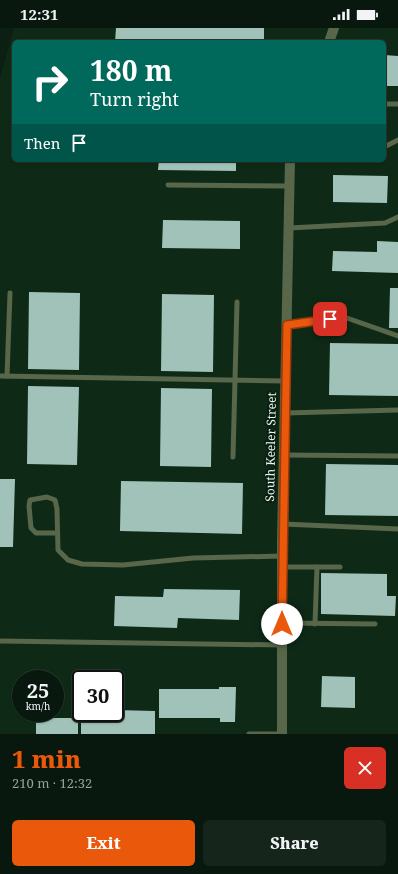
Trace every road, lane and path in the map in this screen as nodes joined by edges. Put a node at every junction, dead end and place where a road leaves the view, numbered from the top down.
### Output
1 (334, 28) edge
2 (330, 40) edge
3 (386, 104) edge
4 (398, 104) edge
5 (398, 140) edge
6 (386, 146) edge
7 (290, 162) edge
8 (168, 185) dead end
9 (290, 186) junction
10 (398, 217) edge
11 (288, 228) junction
12 (10, 293) dead end
13 (237, 302) dead end
14 (287, 325) junction
15 (398, 336) edge
16 (0, 376) edge
17 (7, 376) junction
18 (235, 380) junction
19 (285, 381) junction
20 (398, 410) edge
21 (285, 413) junction
22 (284, 456) junction
23 (398, 456) edge
24 (233, 457) dead end
25 (283, 524) junction
26 (398, 529) edge
27 (57, 533) junction
28 (282, 556) junction
29 (282, 567) junction
30 (317, 567) junction
31 (340, 567) dead end
32 (282, 624) junction
33 (315, 624) junction
34 (375, 624) dead end
35 (0, 641) edge
36 (281, 645) junction
37 (249, 734) edge
38 (282, 734) edge

1 - 2 street
3 - 4 lane
5 - 6 lane
7 - 9 street, South Keeler Street
8 - 9 lane
9 - 11 street, South Keeler Street
10 - 11 lane
11 - 14 street, South Keeler Street
12 - 17 lane
13 - 18 lane
14 - 15 lane
14 - 19 street, South Keeler Street
16 - 17 lane
17 - 18 lane
18 - 19 lane
18 - 24 lane
19 - 21 street, South Keeler Street
20 - 21 lane
21 - 22 street, South Keeler Street
22 - 23 lane
22 - 25 street, South Keeler Street
25 - 26 lane
25 - 28 street, South Keeler Street
27 - 27 lane
27 - 28 lane
28 - 29 street, South Keeler Street
29 - 30 lane
29 - 32 street, South Keeler Street
30 - 31 lane
30 - 33 lane
32 - 33 lane
32 - 36 street, South Keeler Street
33 - 34 lane
35 - 36 lane
36 - 38 street, South Keeler Street
37 - 38 lane

